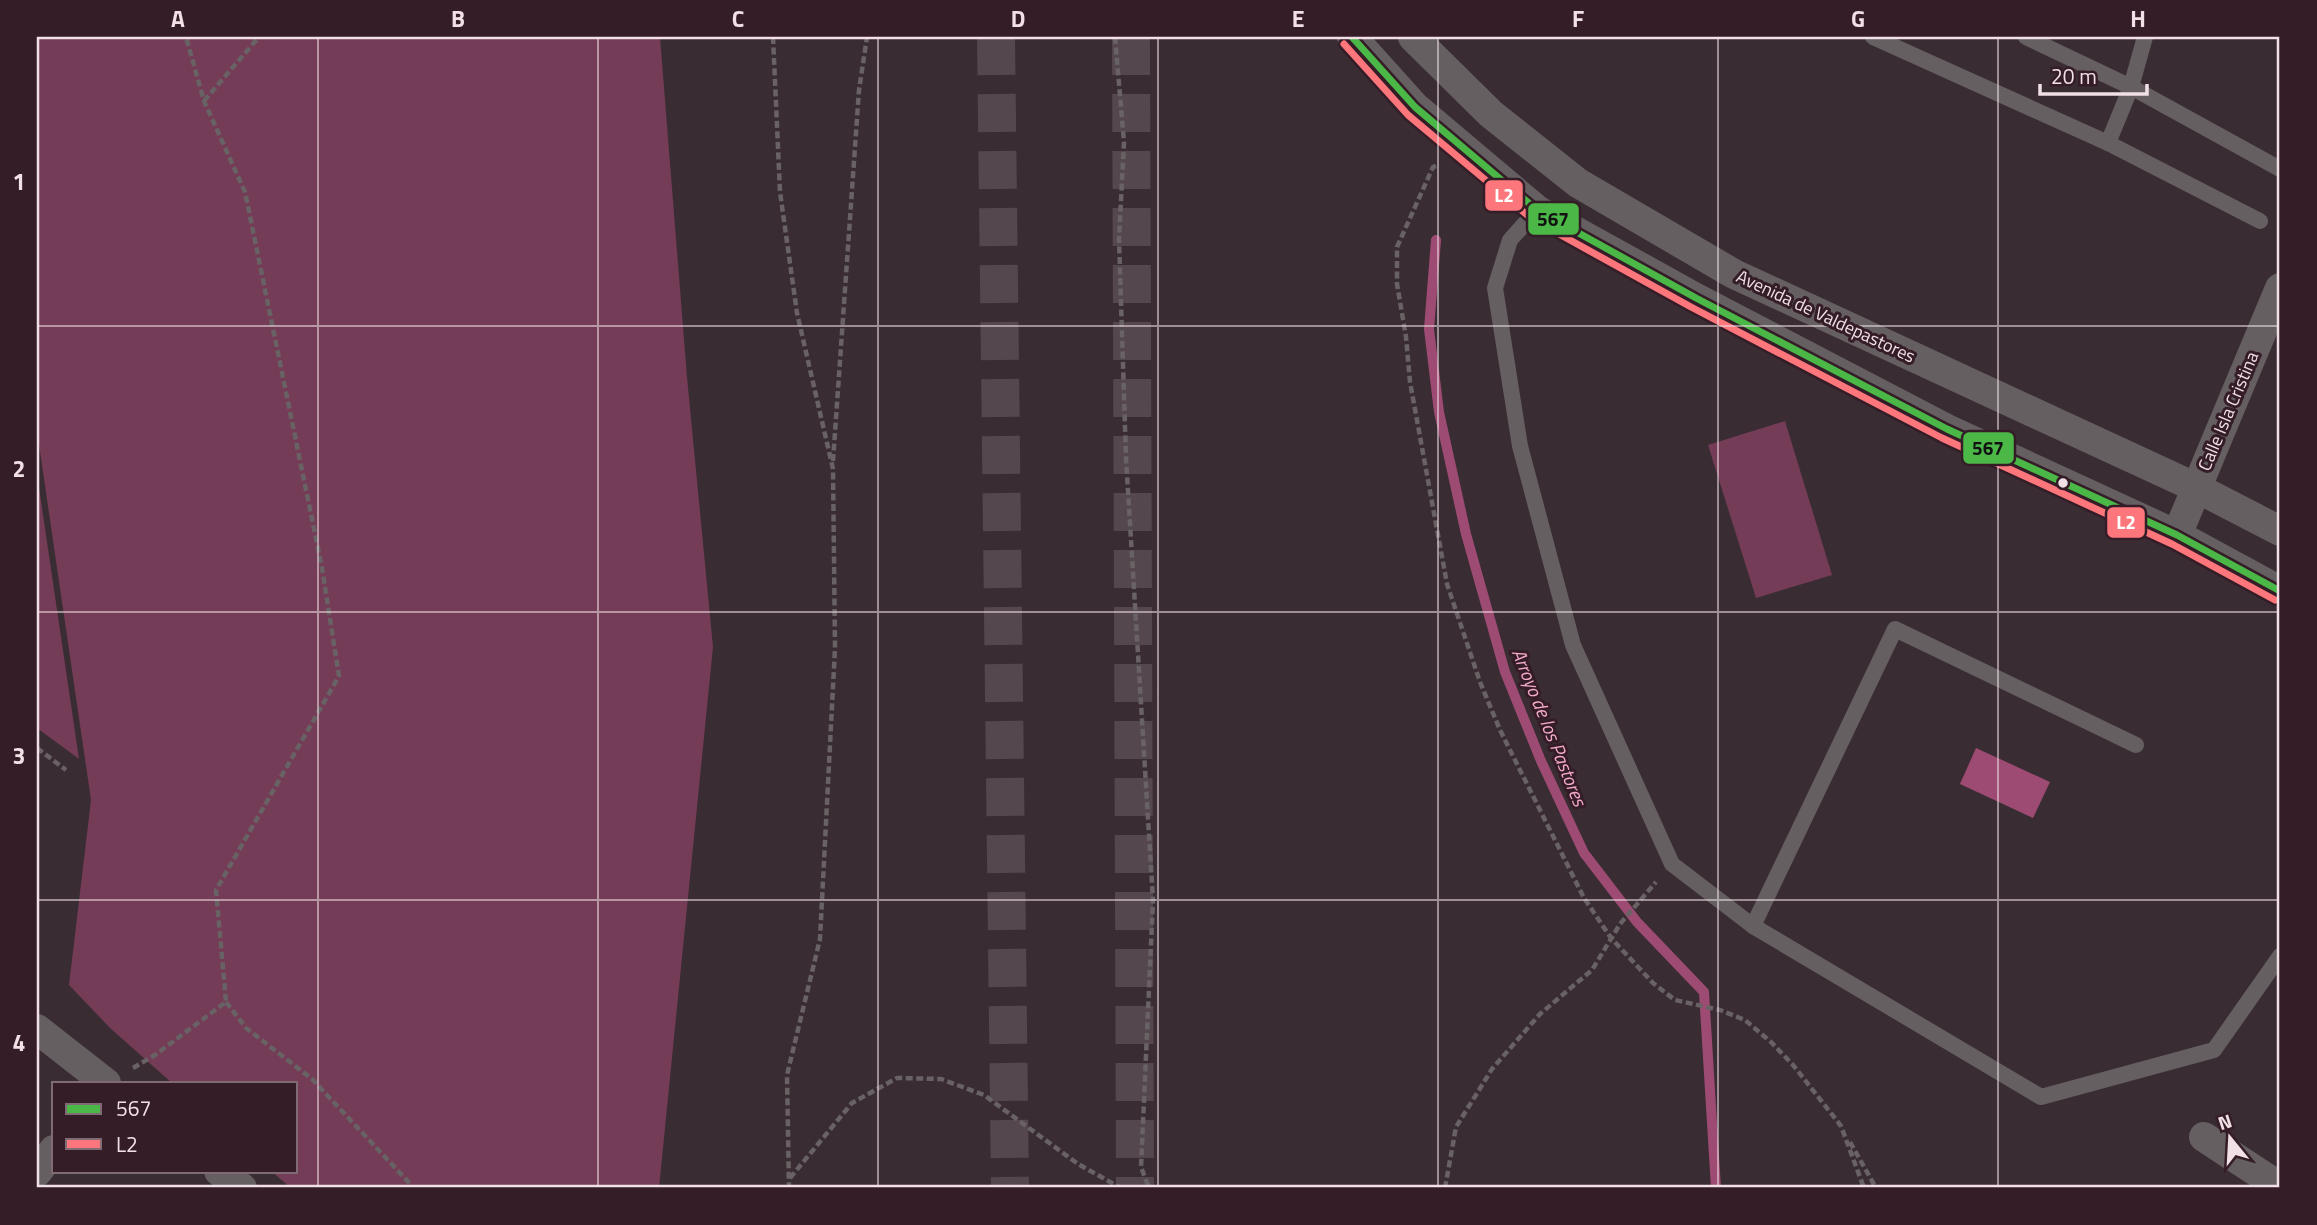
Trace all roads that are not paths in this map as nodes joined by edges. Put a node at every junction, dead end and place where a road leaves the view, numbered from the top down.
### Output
1 (1352, 37) edge
2 (1413, 37) edge
3 (1873, 37) edge
4 (2026, 37) edge
5 (2145, 37) edge
6 (2131, 87) junction
7 (2108, 144) junction
8 (2280, 169) edge
9 (1537, 210) junction
10 (2260, 221) dead end
11 (2280, 288) edge
12 (2197, 488) junction
13 (2280, 531) edge
14 (2177, 535) junction
15 (2280, 591) edge
16 (2136, 745) dead end
17 (1753, 926) junction
18 (2280, 956) edge
19 (37, 1029) edge
20 (105, 1082) edge
21 (2204, 1137) dead end
22 (52, 1153) edge
23 (37, 1172) edge
24 (220, 1172) edge
25 (2280, 1187) edge
26 (242, 1188) edge

1 - 9 street
2 - 12 street, Avenida de Valdepastores
3 - 7 lane
4 - 6 lane
5 - 6 lane
6 - 7 lane
6 - 8 lane
7 - 10 lane
9 - 14 street
9 - 17 lane
11 - 12 street, Calle Isla Cristina
12 - 13 street, Avenida de Valdepastores
12 - 14 street, Calle Isla Cristina
14 - 15 street
16 - 17 lane
17 - 18 lane
19 - 20 street
21 - 25 street
22 - 23 street
24 - 26 street

